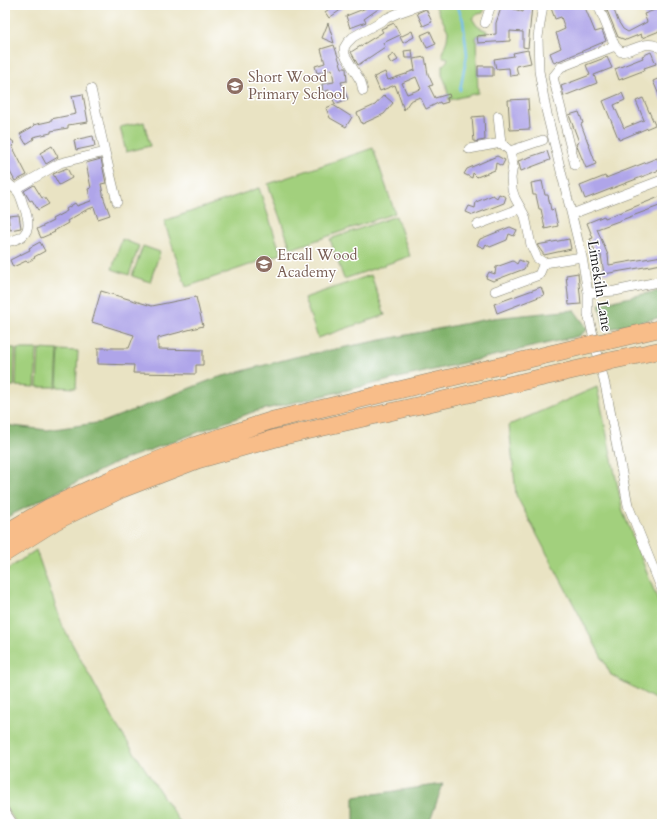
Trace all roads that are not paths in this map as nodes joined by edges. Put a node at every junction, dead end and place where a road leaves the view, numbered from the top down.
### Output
1 (421, 5) edge
2 (491, 5) edge
3 (543, 5) edge
4 (598, 5) edge
5 (485, 23) dead end
6 (660, 44) edge
7 (615, 46) junction
8 (91, 89) dead end
9 (363, 91) dead end
10 (498, 116) dead end
11 (543, 140) dead end
12 (501, 144) junction
13 (469, 149) dead end
14 (510, 151) junction
15 (105, 152) junction
16 (575, 165) dead end
17 (5, 179) edge
18 (662, 180) edge
19 (15, 189) junction
20 (117, 202) dead end
21 (521, 208) junction
22 (572, 214) junction
23 (477, 225) dead end
24 (5, 242) edge
25 (582, 257) junction
26 (544, 263) junction
27 (662, 282) edge
28 (495, 291) dead end
29 (588, 293) junction
30 (662, 328) edge
31 (662, 350) edge
32 (5, 533) edge
33 (5, 553) edge
34 (662, 590) edge
35 (5, 812) edge
36 (13, 824) edge

1 - 9 street
2 - 5 street
3 - 22 street, Limekiln Lane
4 - 7 street
6 - 7 street
7 - 16 street
8 - 15 street
10 - 12 street
11 - 14 street
12 - 13 street
12 - 14 street
14 - 21 street
15 - 19 street
15 - 20 street
17 - 19 street
18 - 22 street
19 - 24 street
21 - 23 street
21 - 26 street
22 - 25 street, Limekiln Lane
25 - 26 street
25 - 29 street, Limekiln Lane
26 - 28 street
27 - 29 street
29 - 34 street, Limekiln Lane
30 - 32 highway
31 - 33 highway
35 - 36 street

